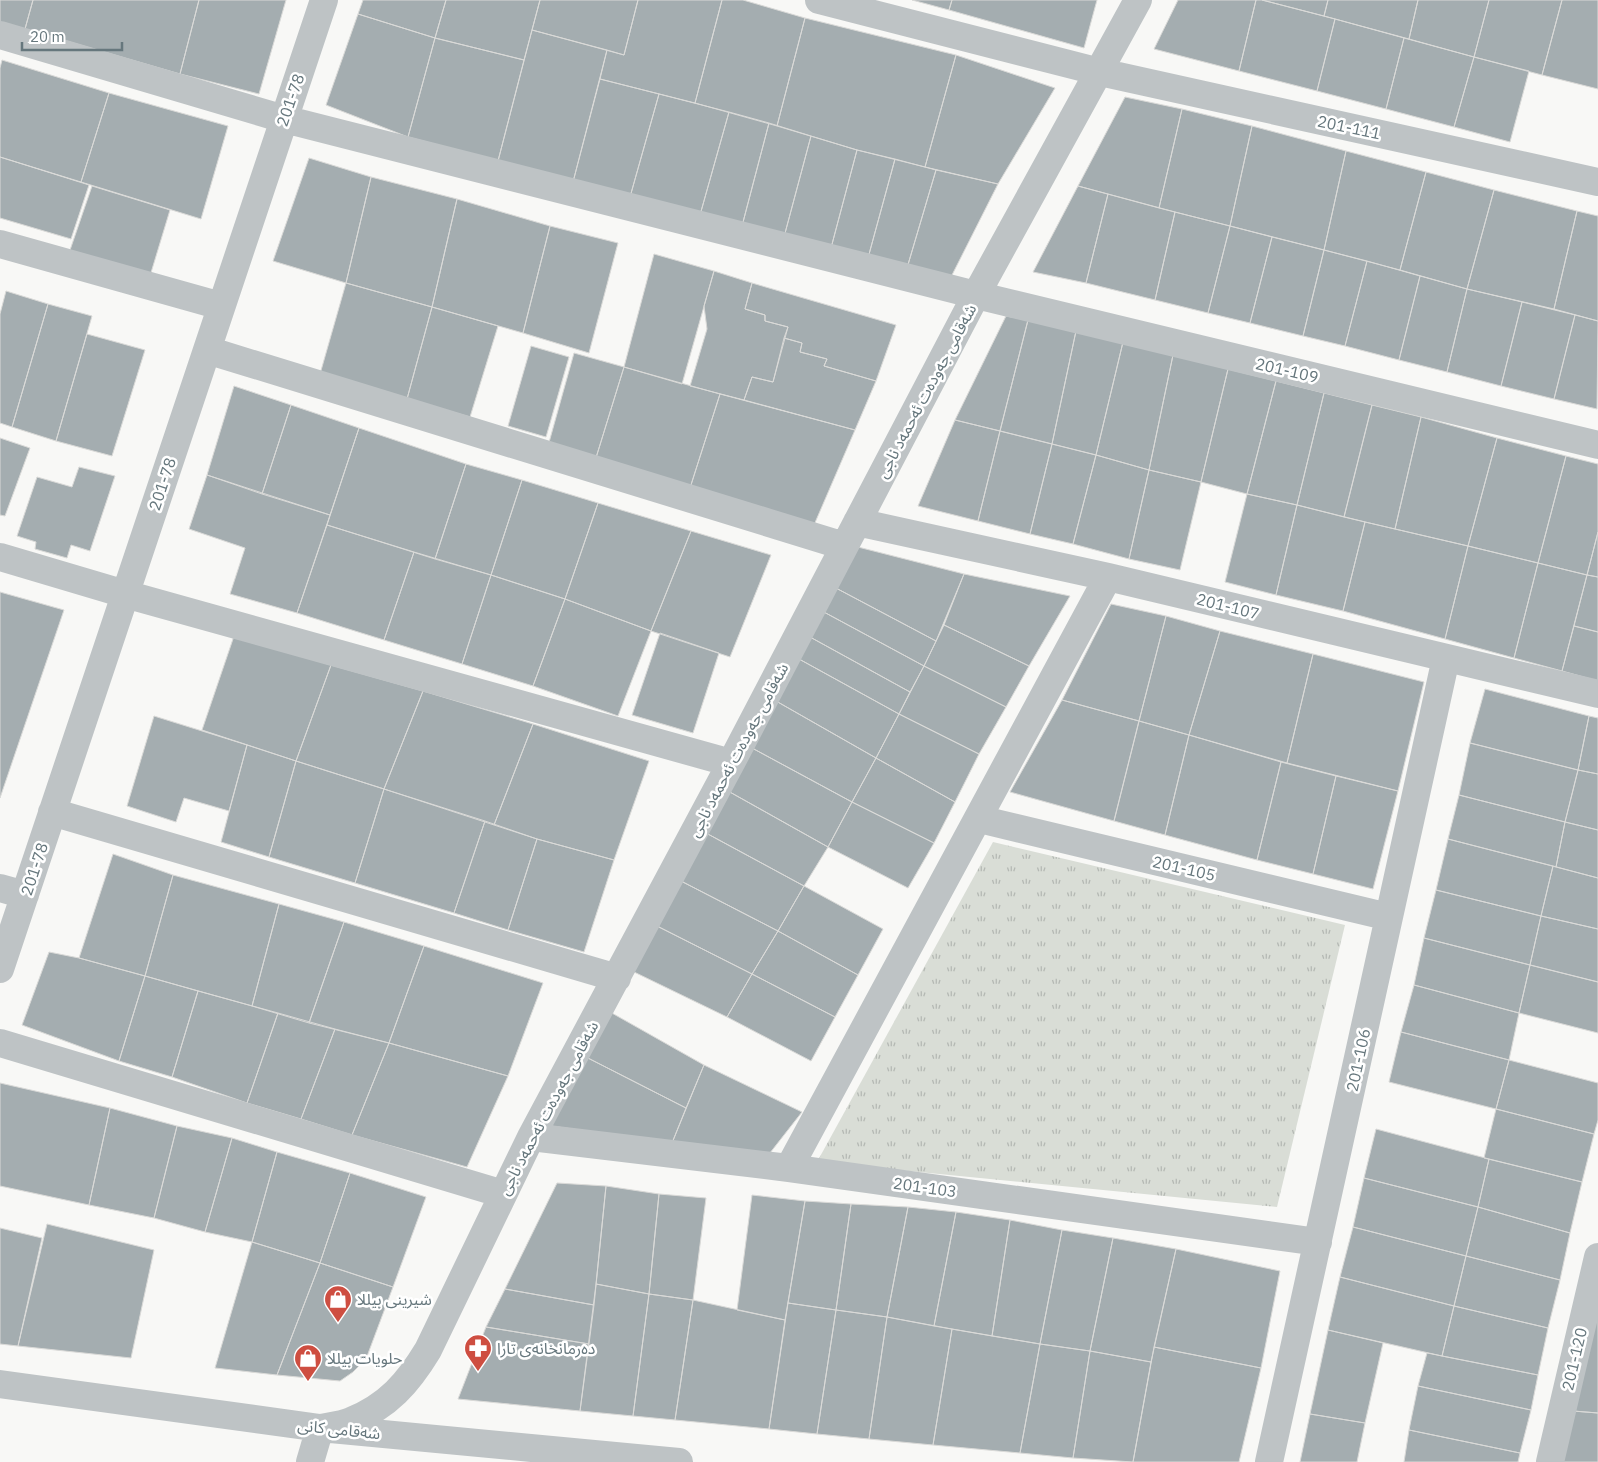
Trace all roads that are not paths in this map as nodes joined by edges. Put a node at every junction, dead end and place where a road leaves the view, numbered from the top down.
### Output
1 (324, 0) edge
2 (819, 0) edge
3 (1138, 0) edge
4 (0, 35) edge
5 (1100, 72) junction
6 (284, 120) junction
7 (1598, 182) edge
8 (0, 244) edge
9 (976, 295) junction
10 (222, 306) junction
11 (207, 350) junction
12 (1598, 445) edge
13 (857, 522) junction
14 (844, 546) junction
15 (0, 557) edge
16 (1108, 577) junction
17 (126, 594) junction
18 (1446, 658) junction
19 (1598, 694) edge
20 (731, 764) junction
21 (52, 812) junction
22 (979, 819) junction
23 (12, 892) edge
24 (1389, 917) junction
25 (0, 969) edge
26 (616, 978) junction
27 (0, 1043) edge
28 (531, 1137) junction
29 (789, 1168) junction
30 (503, 1194) junction
31 (1318, 1242) junction
32 (1597, 1264) edge
33 (0, 1384) edge
34 (320, 1428) junction
35 (310, 1462) edge
36 (679, 1462) edge
37 (1270, 1462) edge
38 (1550, 1462) edge

1 - 6 street, 201-78
2 - 5 street, 201-111
3 - 5 street, شەقامی جەودەت ئەحمەد ناجی
4 - 6 street, 201-109
5 - 7 street, 201-111
5 - 9 street, شەقامی جەودەت ئەحمەد ناجی
6 - 9 street, 201-109
6 - 10 street, 201-78
8 - 10 street
9 - 12 street, 201-109
9 - 13 street, شەقامی جەودەت ئەحمەد ناجی
10 - 11 street, 201-78
11 - 14 street
11 - 17 street, 201-78
13 - 14 street, شەقامی جەودەت ئەحمەد ناجی
13 - 16 street, 201-107
14 - 20 street, شەقامی جەودەت ئەحمەد ناجی
15 - 17 street
16 - 18 street, 201-107
16 - 22 street
17 - 20 street
17 - 21 street, 201-78
18 - 19 street, 201-107
18 - 24 street, 201-106
20 - 26 street, شەقامی جەودەت ئەحمەد ناجی
21 - 23 street, 201-78
21 - 26 street
22 - 24 street, 201-105
22 - 29 street
23 - 25 street, 201-78
24 - 31 street, 201-106
26 - 28 street, شەقامی جەودەت ئەحمەد ناجی
27 - 30 street
28 - 29 street, 201-103
28 - 30 street, شەقامی جەودەت ئەحمەد ناجی
29 - 31 street, 201-103
30 - 34 street, شەقامی جەودەت ئەحمەد ناجی
31 - 37 street, 201-106
32 - 38 street, 201-120
33 - 34 street, شەقامی کانی
34 - 35 street
34 - 36 street, شەقامی کانی

